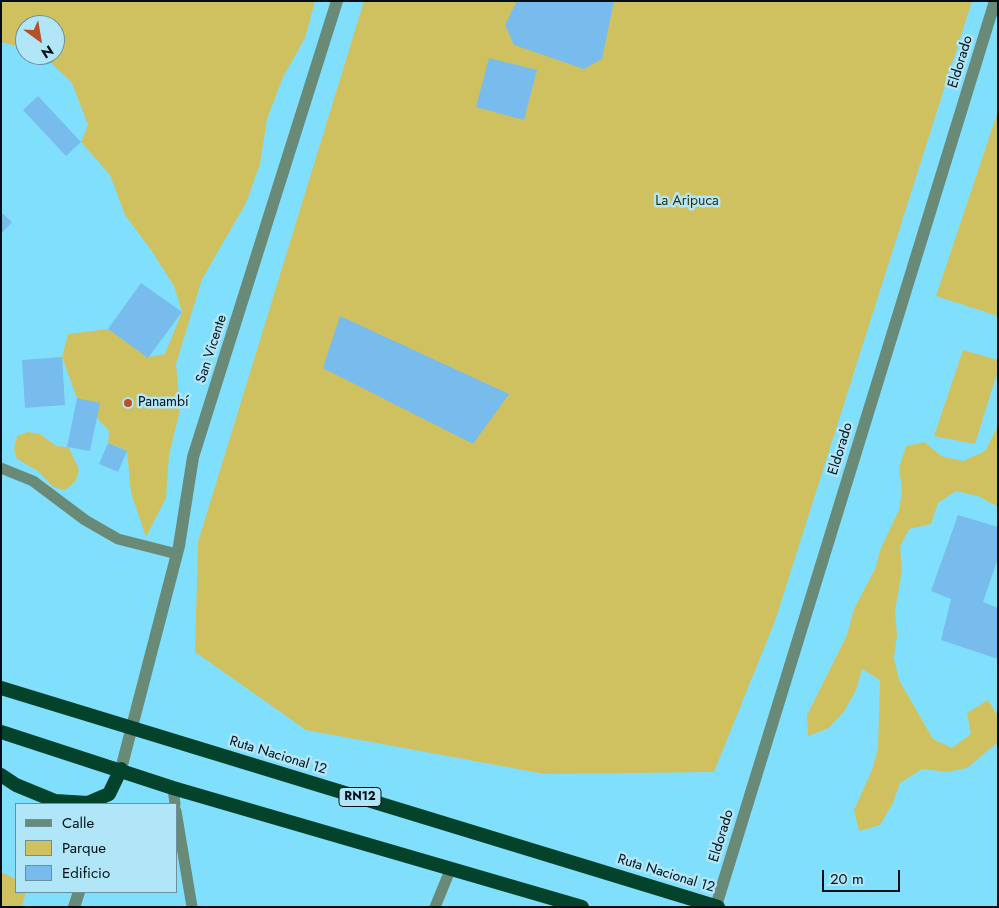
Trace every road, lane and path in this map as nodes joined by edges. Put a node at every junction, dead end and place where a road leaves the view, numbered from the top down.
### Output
1 (337, 1) edge
2 (995, 1) edge
3 (1, 468) edge
4 (177, 554) junction
5 (1, 688) edge
6 (131, 728) junction
7 (1, 732) edge
8 (121, 769) junction
9 (1, 775) edge
10 (173, 788) junction
11 (107, 799) edge
12 (175, 803) edge
13 (178, 823) edge
14 (451, 868) junction
15 (79, 893) edge
16 (717, 906) edge
17 (74, 907) edge
18 (192, 907) edge
19 (435, 907) edge
20 (582, 907) edge

1 - 4 street, San Vicente
2 - 16 street, Eldorado
3 - 4 lane
4 - 6 street, San Vicente
5 - 6 highway, Ruta Nacional 12 / RN12
6 - 8 street, San Vicente
6 - 16 highway, Ruta Nacional 12 / RN12
7 - 8 highway
8 - 10 highway
8 - 11 highway
9 - 11 highway
10 - 12 lane
10 - 14 highway
13 - 18 lane
14 - 19 lane
14 - 20 highway
15 - 17 street

